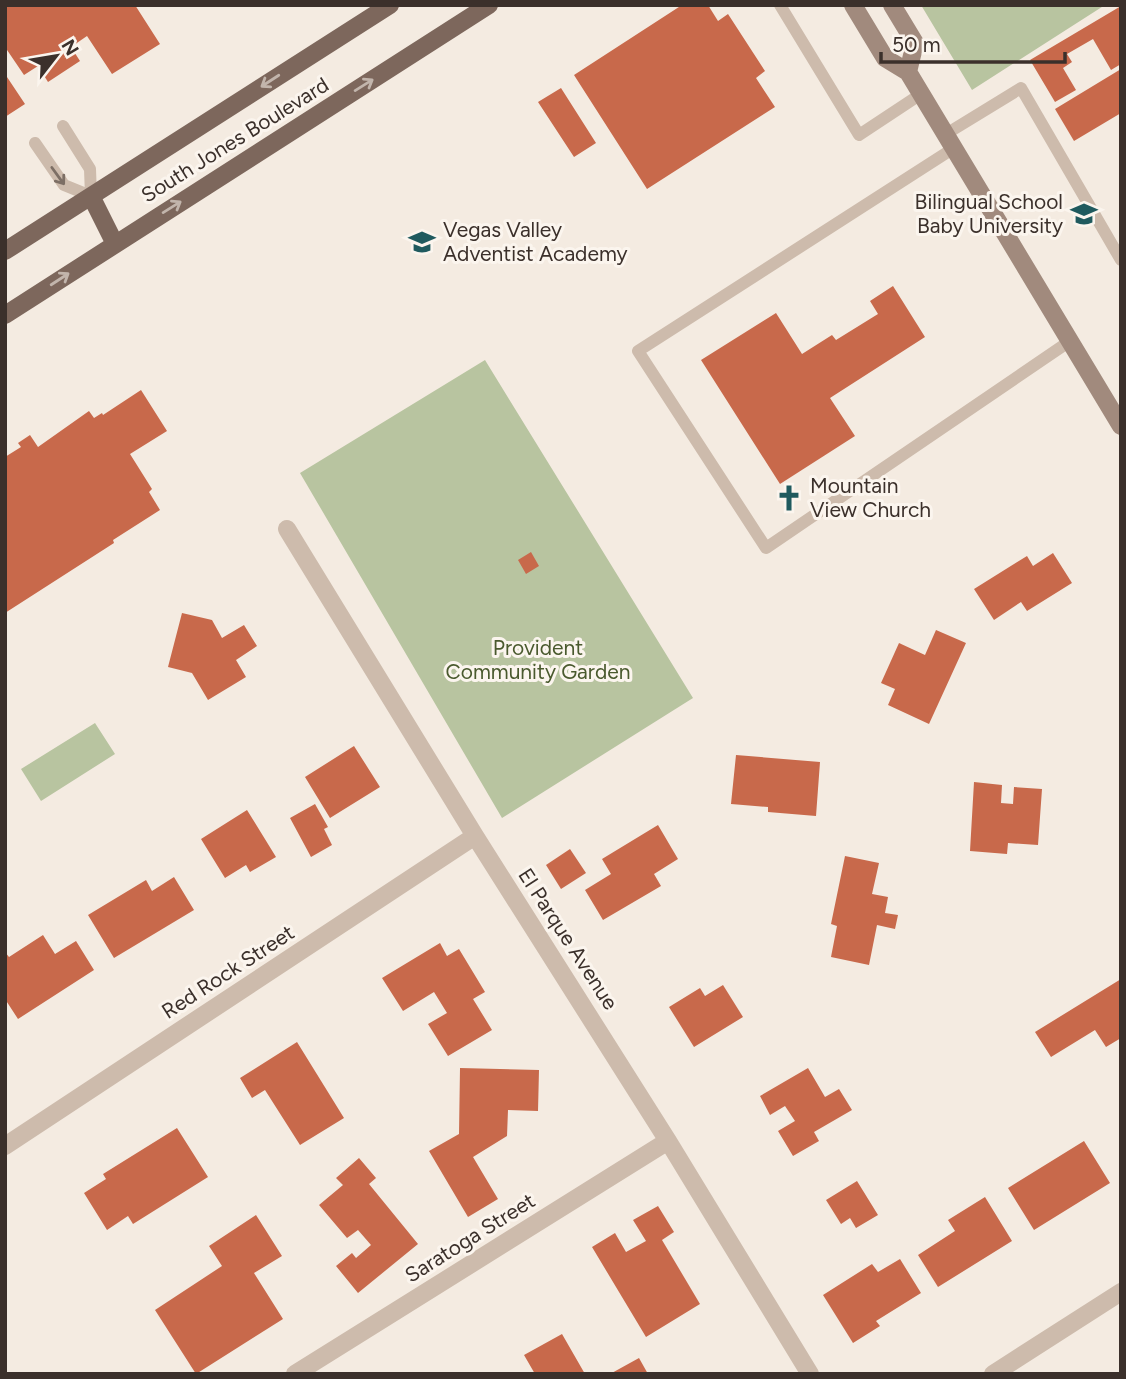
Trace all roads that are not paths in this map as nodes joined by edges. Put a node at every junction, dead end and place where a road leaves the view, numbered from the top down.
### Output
1 (390, 5) edge
2 (489, 5) edge
3 (780, 5) edge
4 (853, 5) edge
5 (892, 5) edge
6 (908, 72) junction
7 (921, 94) junction
8 (63, 126) dead end
9 (950, 141) junction
10 (35, 143) dead end
11 (91, 197) junction
12 (114, 244) junction
13 (5, 251) edge
14 (1121, 260) edge
15 (5, 315) edge
16 (1070, 341) junction
17 (1121, 426) edge
18 (286, 529) dead end
19 (475, 836) junction
20 (668, 1141) junction
21 (5, 1146) edge
22 (1121, 1292) edge
23 (295, 1374) edge
24 (810, 1374) edge
25 (993, 1374) edge

1 -> 11 main road, South Jones Boulevard
12 -> 2 main road, South Jones Boulevard
3 - 7 lane
4 - 6 main road
5 - 6 main road
6 - 7 main road
7 - 9 main road
8 - 11 lane
9 - 14 lane
9 - 16 main road
9 - 16 lane
10 -> 11 lane
11 - 12 main road
11 - 13 main road, South Jones Boulevard
15 -> 12 main road, South Jones Boulevard
16 - 17 main road
18 - 19 street, El Parque Avenue
19 - 20 street, El Parque Avenue
19 - 21 street, Red Rock Street
20 - 23 street, Saratoga Street
20 - 24 street, El Parque Avenue
22 - 25 street

